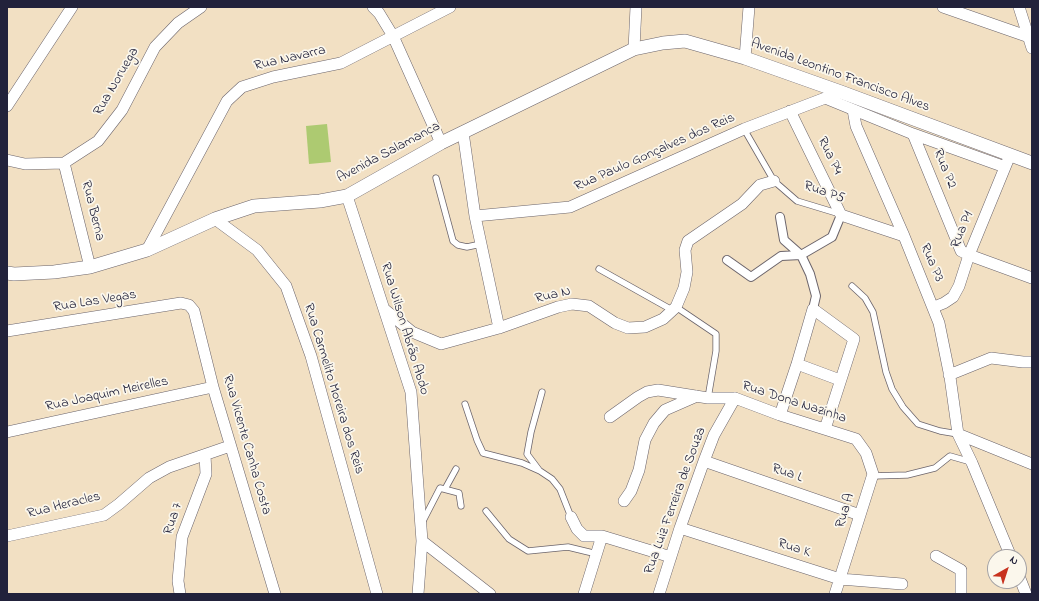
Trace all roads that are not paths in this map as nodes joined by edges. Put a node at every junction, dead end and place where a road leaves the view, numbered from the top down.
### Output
1 (72, 7) edge
2 (201, 7) edge
3 (373, 7) edge
4 (450, 7) edge
5 (636, 7) edge
6 (749, 7) edge
7 (1019, 7) edge
8 (945, 8) edge
9 (393, 36) junction
10 (1031, 41) edge
11 (634, 49) junction
12 (745, 58) junction
13 (841, 92) junction
14 (825, 98) junction
15 (7, 106) edge
16 (853, 110) junction
17 (790, 111) junction
18 (744, 129) junction
19 (463, 132) junction
20 (913, 134) junction
21 (441, 143) junction
22 (1010, 155) junction
23 (7, 160) edge
24 (64, 163) junction
25 (1032, 163) edge
26 (1005, 167) junction
27 (436, 178) dead end
28 (774, 181) junction
29 (347, 196) junction
30 (841, 215) junction
31 (475, 216) junction
32 (780, 217) dead end
33 (215, 219) junction
34 (904, 236) junction
35 (481, 244) junction
36 (147, 250) junction
37 (801, 255) junction
38 (969, 255) junction
39 (727, 260) dead end
40 (90, 267) junction
41 (598, 269) dead end
42 (7, 273) edge
43 (1032, 278) edge
44 (852, 286) dead end
45 (189, 305) joint
46 (934, 307) junction
47 (384, 309) junction
48 (674, 309) junction
49 (813, 309) junction
50 (499, 328) junction
51 (7, 331) edge
52 (1032, 362) edge
53 (797, 364) junction
54 (950, 375) junction
55 (840, 380) junction
56 (213, 387) junction
57 (542, 392) dead end
58 (703, 397) junction
59 (735, 398) junction
60 (465, 404) dead end
61 (780, 415) junction
62 (610, 417) dead end
63 (825, 429) junction
64 (7, 432) edge
65 (958, 434) junction
66 (230, 446) junction
67 (205, 455) junction
68 (704, 461) junction
69 (972, 463) junction
70 (1032, 464) edge
71 (456, 469) dead end
72 (540, 470) junction
73 (872, 476) junction
74 (445, 489) junction
75 (624, 501) dead end
76 (461, 506) dead end
77 (486, 511) dead end
78 (860, 515) junction
79 (571, 517) joint
80 (421, 525) junction
81 (680, 528) junction
82 (7, 536) edge
83 (602, 536) junction
84 (422, 541) junction
85 (1008, 549) edge
86 (597, 554) junction
87 (936, 556) dead end
88 (671, 557) junction
89 (840, 579) junction
90 (902, 584) dead end
91 (180, 594) edge
92 (274, 594) edge
93 (377, 594) edge
94 (418, 594) edge
95 (490, 594) edge
96 (584, 594) edge
97 (659, 594) edge
98 (835, 594) edge
99 (961, 594) edge

1 - 15 street
2 - 24 street, Rua Noruega
3 - 9 street
4 - 9 street, Rua Navarra
5 - 11 street
6 - 12 street
7 - 10 street
8 - 10 street
9 - 21 street
9 - 36 street, Rua Navarra
11 - 12 street, Avenida Leontino Francisco Alves
11 - 19 street, Avenida Salamanca
12 - 13 street, Avenida Leontino Francisco Alves
13 - 14 street, Rua Paulo Gonçalves dos Reis
13 - 22 street, Avenida Leontino Francisco Alves
14 - 16 street, Avenida Leontino Francisco Alves
14 - 17 street, Rua Paulo Gonçalves dos Reis
16 - 20 street, Avenida Leontino Francisco Alves
16 - 34 street, Rua P3
17 - 18 street, Rua Paulo Gonçalves dos Reis
17 - 30 street, Rua P4
18 - 28 lane, Rua P5
18 - 31 street, Rua Paulo Gonçalves dos Reis
19 - 21 street, Avenida Salamanca
19 - 31 street
20 - 26 street, Avenida Leontino Francisco Alves
20 - 38 street, Rua P2
21 - 29 street, Avenida Salamanca
22 - 25 street, Avenida Leontino Francisco Alves
22 - 26 street, Rua P1
23 - 24 street
24 - 40 street, Rua Berna
26 - 38 street, Rua P1
27 - 35 lane
28 - 30 lane, Rua P5
28 - 48 street
29 - 33 street, Avenida Salamanca
29 - 47 street, Rua Wilson Abrão Abdo
30 - 34 street, Rua P5
30 - 37 street
31 - 35 street
32 - 37 street
33 - 36 street, Avenida Salamanca
33 - 93 street, Rua Carmelito Moreira dos Reis
34 - 46 street, Rua P3
35 - 50 street
36 - 40 street, Avenida Salamanca
37 - 39 street
37 - 49 street
38 - 43 street
38 - 46 street, Rua P1
40 - 42 street, Avenida Salamanca
41 - 48 lane
44 - 65 lane
45 - 51 street, Rua Las Vegas
45 - 56 street, Rua Vicente Canha Costa
46 - 54 street, Rua P3
47 - 50 street, Rua N
47 - 80 street, Rua Wilson Abrão Abdo
48 - 50 street, Rua N
48 - 58 lane
49 - 53 street
49 - 55 street
52 - 54 street
53 - 55 street
53 - 61 street
54 - 65 street, Rua P3
55 - 63 street
56 - 64 street, Rua Joaquim Meirelles
56 - 66 street, Rua Vicente Canha Costa
57 - 72 lane
58 - 59 street, Rua Dona Nazinha
58 - 62 street, Rua Dona Nazinha
58 - 75 street
59 - 61 street, Rua Dona Nazinha
59 - 68 street, Rua Luiz Ferreira de Souza
60 - 72 lane
61 - 63 street, Rua Dona Nazinha
63 - 73 street, Rua Dona Nazinha
65 - 69 street, Rua P3
65 - 70 street
66 - 67 street, Rua Heracles
66 - 92 street, Rua Vicente Canha Costa
67 - 82 street, Rua Heracles
67 - 91 street, Rua 7
68 - 78 street, Rua L
68 - 81 street, Rua Luiz Ferreira de Souza
69 - 73 lane
69 - 85 street, Rua P3
71 - 74 lane
72 - 79 lane
73 - 78 street, Rua A
74 - 76 lane
74 - 80 lane
77 - 86 lane
78 - 89 street, Rua A
79 - 83 street
80 - 84 street, Rua Wilson Abrão Abdo
81 - 88 street, Rua Luiz Ferreira de Souza
81 - 89 street, Rua K
83 - 86 street
83 - 88 street
84 - 94 street, Rua Wilson Abrão Abdo
84 - 95 street
86 - 96 street
87 - 99 street
88 - 97 street, Rua Luiz Ferreira de Souza
89 - 90 street, Rua K
89 - 98 street, Rua A

